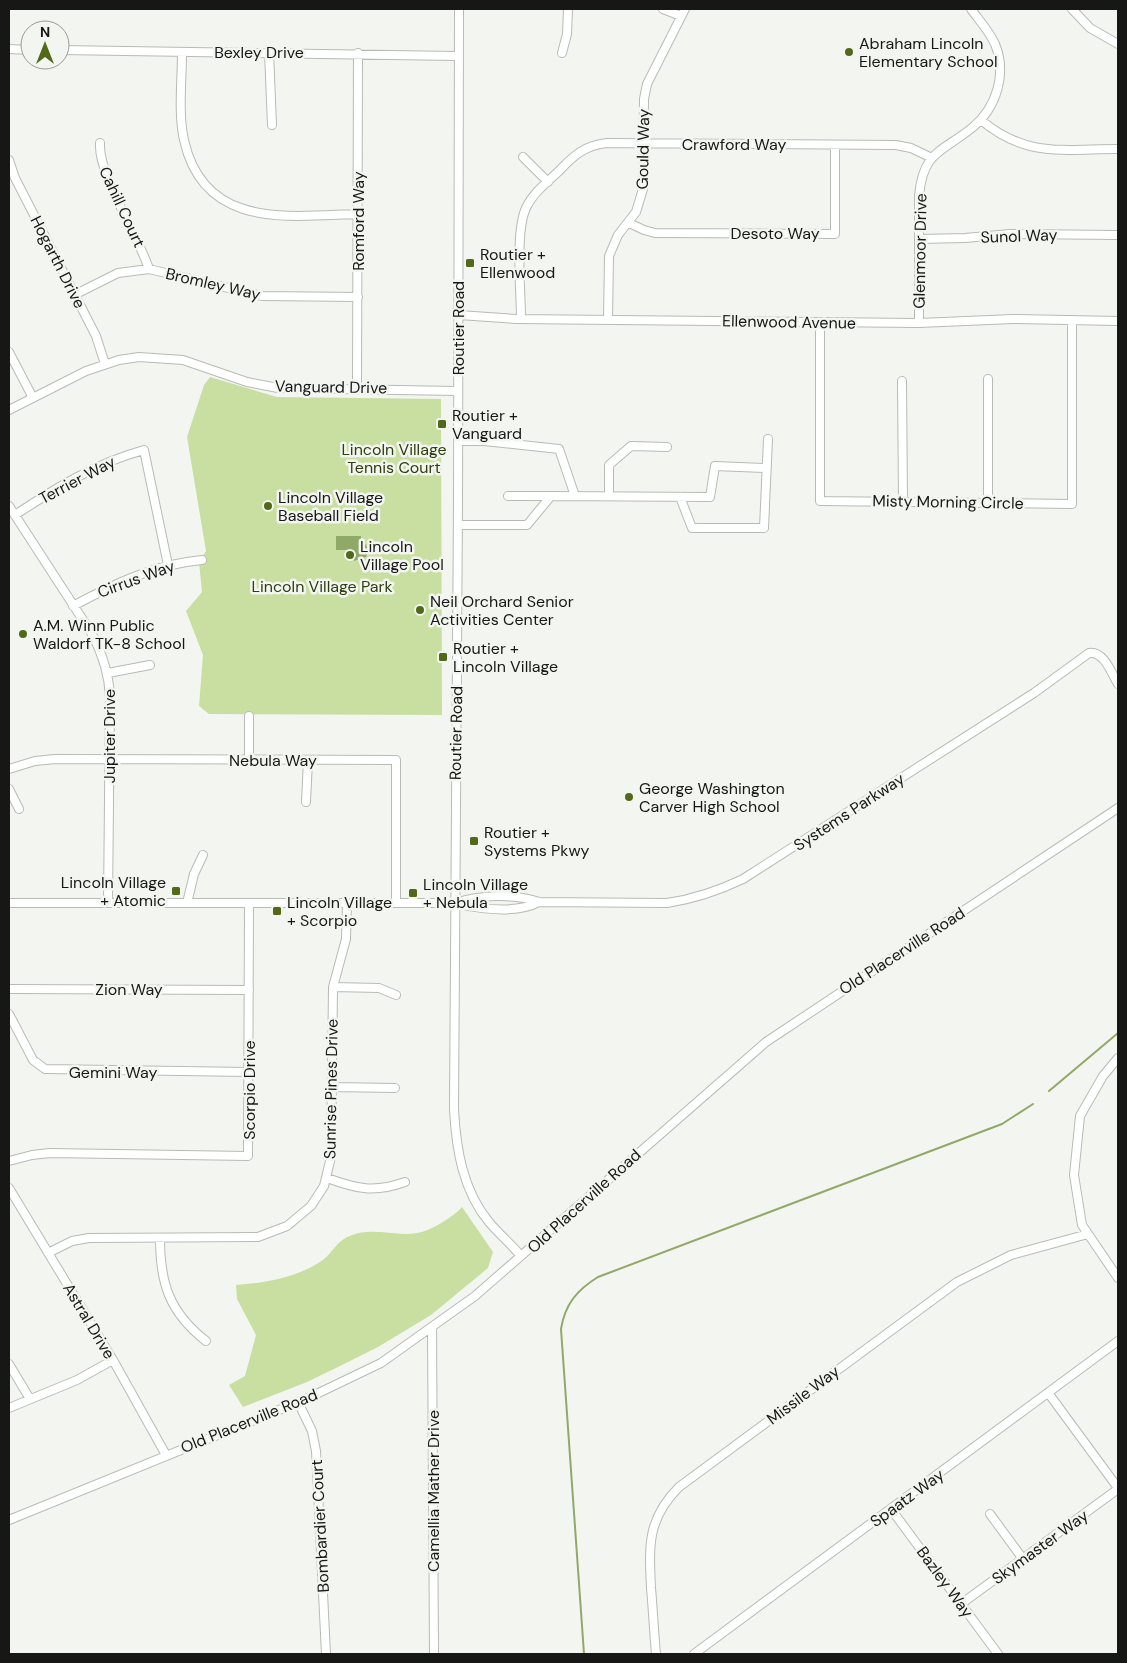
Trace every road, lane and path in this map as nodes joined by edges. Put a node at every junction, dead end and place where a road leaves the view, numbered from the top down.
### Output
1 (458, 9) edge
2 (568, 9) edge
3 (663, 9) edge
4 (971, 9) edge
5 (1072, 9) edge
6 (683, 12) edge
7 (1118, 44) edge
8 (70, 50) edge
9 (182, 52) junction
10 (269, 52) junction
11 (358, 53) junction
12 (562, 53) dead end
13 (457, 56) junction
14 (981, 120) junction
15 (272, 125) dead end
16 (100, 143) dead end
17 (644, 143) junction
18 (835, 144) junction
19 (1118, 149) edge
20 (523, 157) dead end
21 (932, 158) junction
22 (9, 160) edge
23 (548, 182) junction
24 (358, 214) junction
25 (629, 223) junction
26 (1118, 235) edge
27 (919, 239) junction
28 (149, 269) junction
29 (74, 294) junction
30 (358, 297) junction
31 (459, 315) junction
32 (521, 319) junction
33 (608, 320) junction
34 (1072, 320) junction
35 (1118, 321) edge
36 (820, 322) junction
37 (919, 323) junction
38 (9, 352) edge
39 (105, 364) junction
40 (988, 379) dead end
41 (902, 381) dead end
42 (357, 388) junction
43 (458, 391) junction
44 (32, 398) junction
45 (9, 410) edge
46 (768, 439) dead end
47 (458, 442) junction
48 (667, 447) dead end
49 (766, 468) junction
50 (508, 496) dead end
51 (550, 496) junction
52 (575, 496) junction
53 (609, 496) junction
54 (680, 497) junction
55 (902, 502) junction
56 (988, 503) junction
57 (9, 506) edge
58 (14, 515) junction
59 (458, 526) junction
60 (202, 560) dead end
61 (168, 566) junction
62 (73, 606) junction
63 (150, 665) dead end
64 (108, 674) junction
65 (1118, 684) edge
66 (248, 716) dead end
67 (110, 760) junction
68 (249, 760) junction
69 (308, 760) junction
70 (9, 769) edge
71 (9, 789) edge
72 (306, 802) dead end
73 (1118, 808) edge
74 (19, 809) dead end
75 (203, 855) dead end
76 (9, 903) edge
77 (108, 903) junction
78 (187, 903) junction
79 (396, 903) junction
80 (454, 903) junction
81 (249, 904) junction
82 (347, 904) junction
83 (333, 987) junction
84 (9, 989) edge
85 (249, 990) junction
86 (396, 995) dead end
87 (9, 1014) edge
88 (1118, 1058) edge
89 (249, 1072) junction
90 (332, 1087) junction
91 (395, 1088) dead end
92 (9, 1161) edge
93 (327, 1178) junction
94 (405, 1182) dead end
95 (9, 1188) edge
96 (1088, 1234) junction
97 (160, 1238) junction
98 (48, 1253) junction
99 (521, 1256) junction
100 (1118, 1278) edge
101 (432, 1328) junction
102 (206, 1341) dead end
103 (1118, 1341) edge
104 (113, 1360) junction
105 (9, 1364) edge
106 (1049, 1394) junction
107 (30, 1399) junction
108 (298, 1402) junction
109 (9, 1408) edge
110 (166, 1455) junction
111 (1118, 1488) edge
112 (892, 1509) junction
113 (990, 1514) dead end
114 (9, 1520) edge
115 (1023, 1559) junction
116 (961, 1604) junction
117 (326, 1654) edge
118 (434, 1654) edge
119 (656, 1654) edge
120 (694, 1654) edge
121 (998, 1654) edge

1 - 13 street, Routier Road
2 - 12 street
3 - 6 street
4 - 14 street, Glenmoor Drive
5 - 7 street
6 - 17 street, Gould Way
8 - 9 street, Bexley Drive
9 - 10 street, Bexley Drive
9 - 24 street
10 - 11 street, Bexley Drive
10 - 15 street
11 - 13 street, Bexley Drive
11 - 24 street, Romford Way
13 - 31 street, Routier Road
14 - 19 street
14 - 21 street, Glenmoor Drive
16 - 28 street, Cahill Court
17 - 18 street, Crawford Way
17 - 23 street, Crawford Way
17 - 25 street, Gould Way
18 - 21 street, Crawford Way
18 - 25 street, Desoto Way
20 - 23 street
21 - 27 street, Glenmoor Drive
22 - 29 street, Hogarth Drive
23 - 32 street, Crawford Way
24 - 30 street, Romford Way
25 - 33 street, Gould Way
26 - 27 street, Sunol Way
27 - 37 street, Glenmoor Drive
28 - 29 street, Bromley Way
28 - 30 street, Bromley Way
29 - 39 street, Hogarth Drive
30 - 42 street, Romford Way
31 - 32 street, Ellenwood Avenue
31 - 43 street, Routier Road
32 - 33 street, Ellenwood Avenue
33 - 36 street, Ellenwood Avenue
34 - 35 street, Ellenwood Avenue
34 - 37 street, Ellenwood Avenue
34 - 56 street, Misty Morning Circle
36 - 37 street, Ellenwood Avenue
36 - 55 street, Misty Morning Circle
38 - 44 street
39 - 42 street, Vanguard Drive
39 - 44 street, Vanguard Drive
40 - 56 street
41 - 55 street
42 - 43 street, Vanguard Drive
43 - 47 street, Routier Road
44 - 45 street, Vanguard Drive
46 - 49 street
47 - 52 street
47 - 59 street, Routier Road
48 - 53 street
49 - 54 street
49 - 54 street
50 - 51 street
51 - 52 street
51 - 59 street
52 - 53 street
53 - 54 street
55 - 56 street, Misty Morning Circle
57 - 58 street, Jupiter Drive
58 - 61 street, Terrier Way
58 - 62 street, Jupiter Drive
59 - 80 street, Routier Road
60 - 61 street, Cirrus Way
61 - 62 street, Cirrus Way
62 - 64 street, Jupiter Drive
63 - 64 street
64 - 67 street, Jupiter Drive
65 - 80 street, Systems Parkway
66 - 68 street
67 - 68 street, Nebula Way
67 - 70 street, Nebula Way
67 - 77 street, Jupiter Drive
68 - 69 street, Nebula Way
69 - 72 street
69 - 79 street, Nebula Way
71 - 74 street
73 - 99 street, Old Placerville Road
75 - 78 street
76 - 77 street, Systems Parkway
77 - 78 street, Systems Parkway
78 - 81 street, Systems Parkway
79 - 80 street, Systems Parkway
79 - 82 street, Systems Parkway
80 - 99 street, Routier Road
81 - 82 street, Systems Parkway
81 - 85 street, Scorpio Drive
82 - 83 street, Sunrise Pines Drive
83 - 86 street
83 - 90 street, Sunrise Pines Drive
84 - 85 street, Zion Way
85 - 89 street, Scorpio Drive
87 - 89 street, Gemini Way
88 - 96 street
89 - 92 street, Scorpio Drive
90 - 91 street
90 - 93 street, Sunrise Pines Drive
93 - 94 street
93 - 97 street, Sunrise Pines Drive
95 - 98 street, Astral Drive
96 - 100 street
96 - 119 street, Missile Way
97 - 98 street, Sunrise Pines Drive
97 - 102 street
98 - 104 street, Astral Drive
99 - 101 street, Old Placerville Road
101 - 108 street, Old Placerville Road
101 - 118 street, Camellia Mather Drive
103 - 106 street, Spaatz Way
104 - 107 street
104 - 110 street, Astral Drive
105 - 107 street
106 - 111 street
106 - 112 street, Spaatz Way
107 - 109 street
108 - 110 street, Old Placerville Road
108 - 117 street, Bombardier Court
110 - 114 street, Old Placerville Road
111 - 115 street, Skymaster Way
112 - 116 street, Bazley Way
112 - 120 street, Spaatz Way
113 - 115 street
115 - 116 street, Skymaster Way
116 - 121 street, Bazley Way

